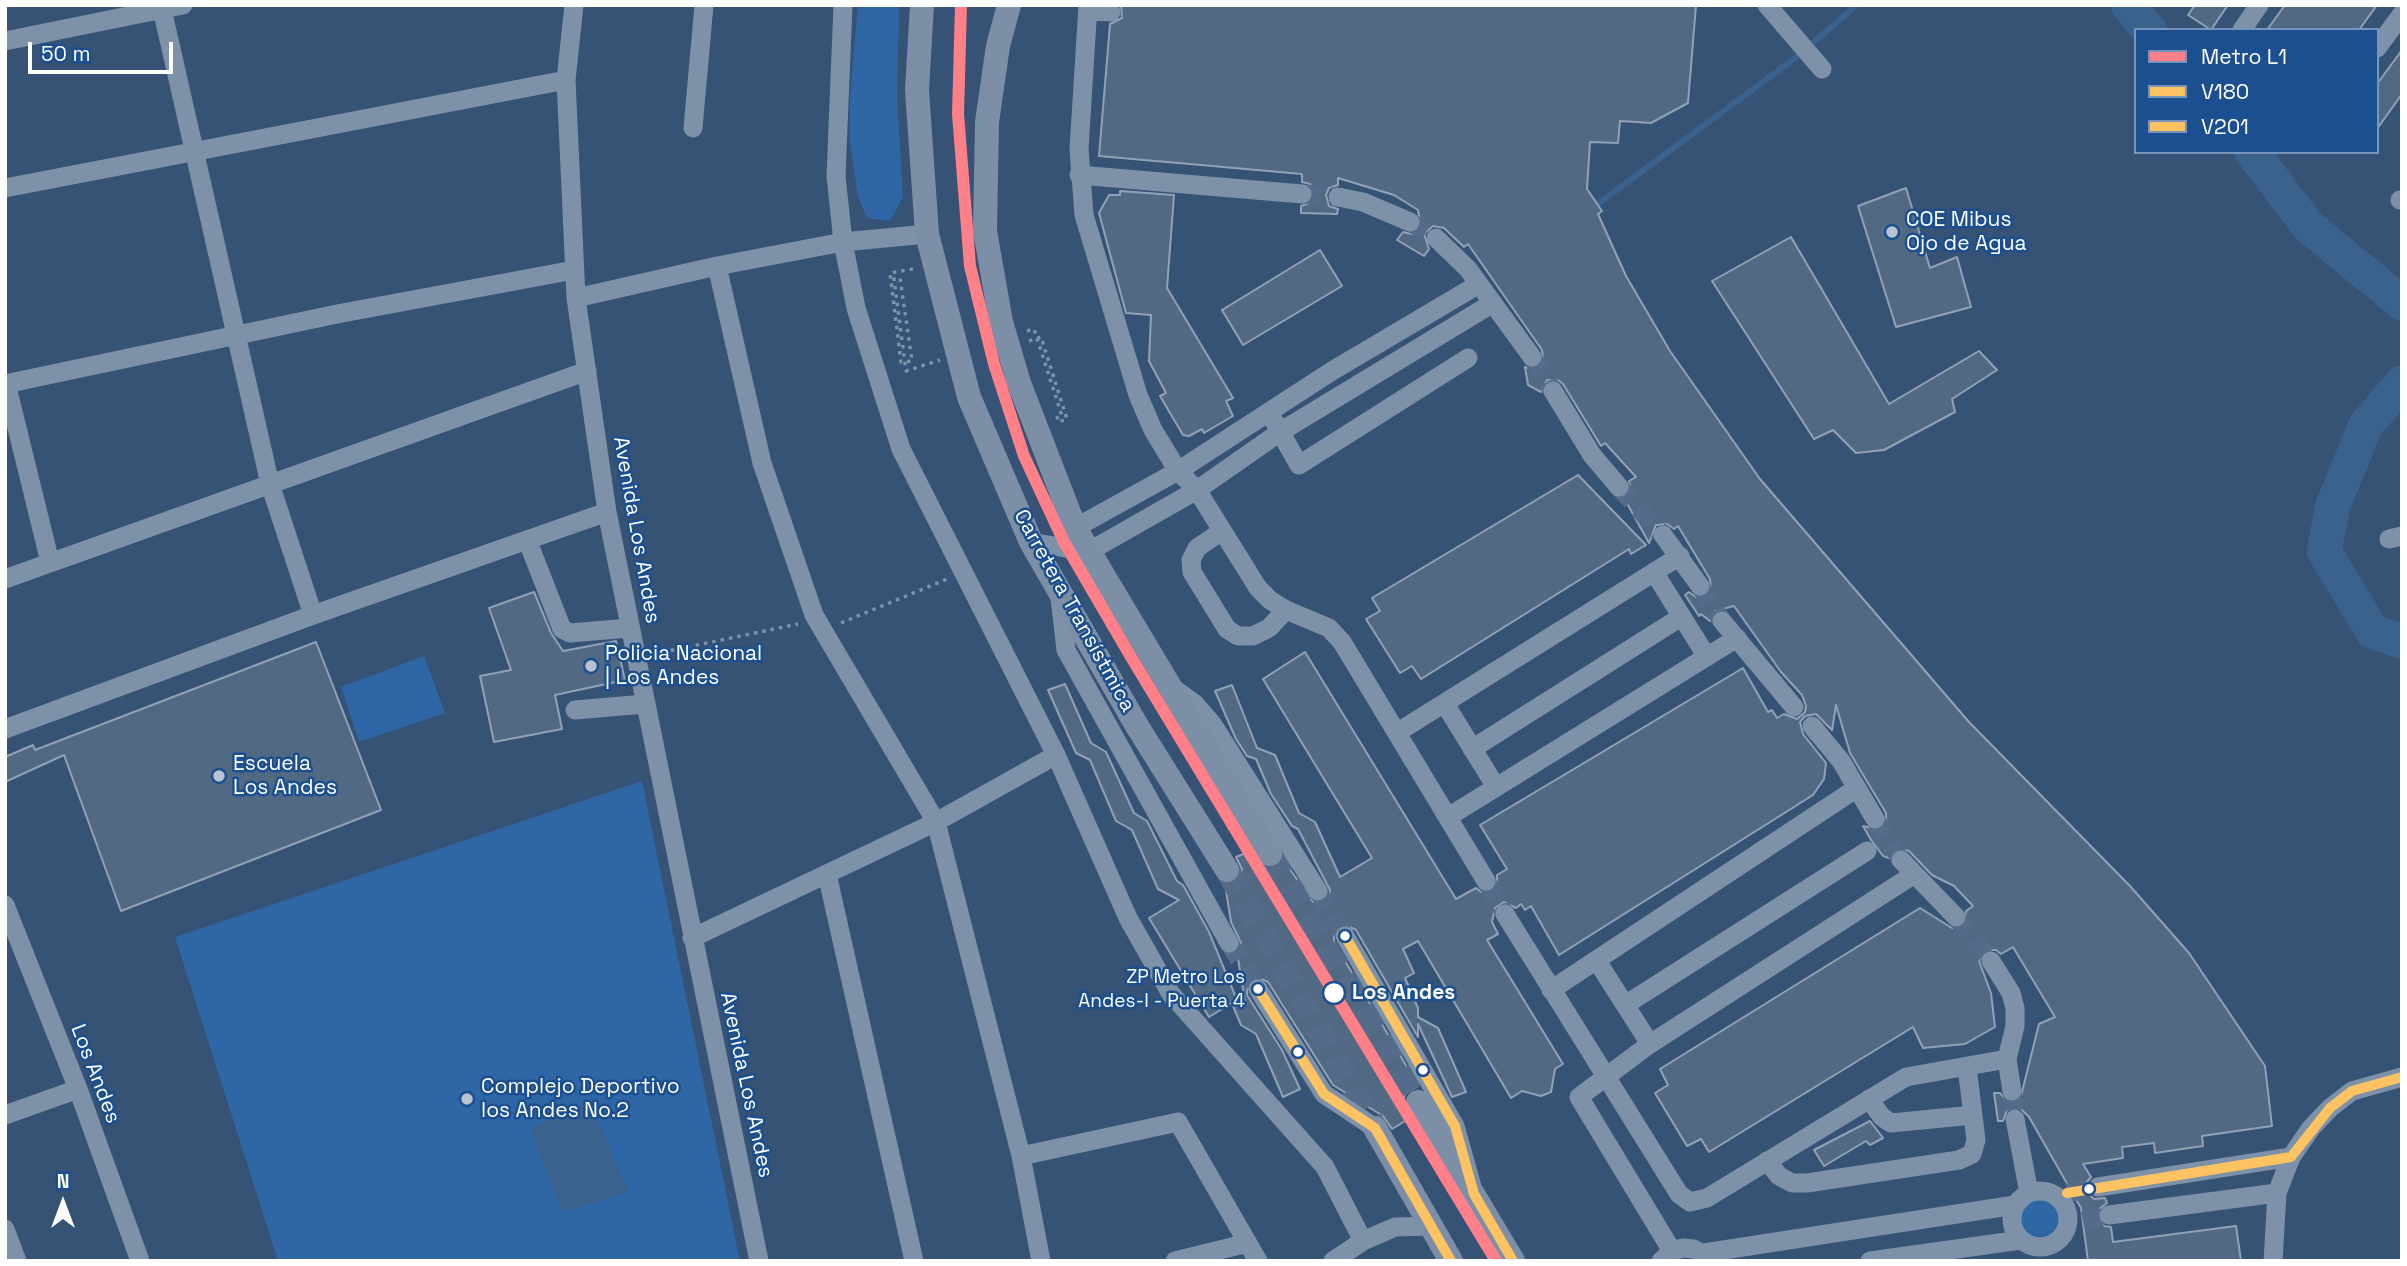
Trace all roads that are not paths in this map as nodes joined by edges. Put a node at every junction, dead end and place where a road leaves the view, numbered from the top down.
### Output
1 (183, 5) edge
2 (574, 5) edge
3 (704, 5) edge
4 (843, 5) edge
5 (924, 5) edge
6 (994, 5) edge
7 (1009, 5) edge
8 (1766, 5) edge
9 (2259, 5) edge
10 (1088, 8) edge
11 (162, 9) junction
12 (1111, 12) dead end
13 (2402, 14) edge
14 (2243, 28) edge
15 (5, 41) edge
16 (2379, 45) edge
17 (1820, 67) dead end
18 (566, 80) junction
19 (693, 128) dead end
20 (193, 150) junction
21 (1079, 175) junction
22 (985, 181) junction
23 (5, 188) edge
24 (1302, 194) tunnel mouth
25 (1338, 197) tunnel mouth
26 (1410, 222) tunnel mouth
27 (927, 234) junction
28 (1436, 239) tunnel mouth
29 (843, 242) junction
30 (717, 266) junction
31 (574, 270) junction
32 (1479, 284) junction
33 (576, 298) junction
34 (1493, 303) junction
35 (236, 335) junction
36 (1532, 357) tunnel mouth
37 (1468, 358) dead end
38 (587, 371) junction
39 (6, 384) edge
40 (1553, 391) tunnel mouth
41 (1268, 411) junction
42 (1280, 432) junction
43 (1178, 471) junction
44 (270, 484) junction
45 (1619, 487) tunnel mouth
46 (1197, 490) junction
47 (607, 512) junction
48 (1075, 528) junction
49 (1222, 531) junction
50 (1663, 535) tunnel mouth
51 (528, 542) junction
52 (1031, 542) junction
53 (1088, 552) junction
54 (1680, 556) junction
55 (50, 562) junction
56 (1654, 572) junction
57 (5, 579) edge
58 (1700, 586) tunnel mouth
59 (1059, 590) junction
60 (1286, 610) junction
61 (313, 615) junction
62 (1681, 617) junction
63 (1722, 621) tunnel mouth
64 (629, 628) junction
65 (1737, 638) junction
66 (1707, 657) junction
67 (1168, 685) junction
68 (645, 704) junction
69 (1445, 704) junction
70 (1794, 707) dead end
71 (575, 710) dead end
72 (1812, 726) dead end
73 (5, 730) edge
74 (1398, 733) junction
75 (1472, 748) junction
76 (1056, 755) junction
77 (1496, 787) junction
78 (1857, 788) junction
79 (1448, 817) junction
80 (1875, 819) tunnel mouth
81 (936, 822) junction
82 (1867, 850) dead end
83 (1270, 854) tunnel mouth
84 (1227, 870) tunnel mouth
85 (827, 874) junction
86 (1486, 881) tunnel mouth
87 (1318, 891) tunnel mouth
88 (5, 905) edge
89 (1505, 914) tunnel mouth
90 (1956, 917) tunnel mouth
91 (1345, 936) tunnel mouth
92 (692, 938) junction
93 (1229, 943) tunnel mouth
94 (1597, 961) junction
95 (1991, 961) tunnel mouth
96 (1258, 989) tunnel mouth
97 (1551, 990) junction
98 (1625, 1006) junction
99 (1650, 1044) junction
100 (2007, 1059) junction
101 (1967, 1067) junction
102 (1607, 1074) junction
103 (2402, 1077) edge
104 (78, 1089) junction
105 (2012, 1091) tunnel mouth
106 (1869, 1099) junction
107 (1418, 1102) tunnel mouth
108 (5, 1115) edge
109 (1973, 1115) junction
110 (2015, 1119) tunnel mouth
111 (1375, 1128) joint
112 (1021, 1156) junction
113 (2291, 1157) junction
114 (1767, 1161) junction
115 (2199, 1169) junction
116 (2098, 1187) tunnel mouth
117 (2277, 1193) junction
118 (1474, 1194) junction
119 (2022, 1199) junction
120 (2202, 1202) junction
121 (2109, 1215) tunnel mouth
122 (2083, 1221) tunnel mouth
123 (1431, 1226) junction
124 (5, 1229) edge
125 (2021, 1240) junction
126 (1363, 1241) junction
127 (1248, 1242) junction
128 (2057, 1247) edge
129 (1666, 1256) edge
130 (1708, 1257) edge
131 (17, 1261) edge
132 (140, 1261) edge
133 (759, 1261) edge
134 (914, 1261) edge
135 (1041, 1261) edge
136 (1175, 1261) edge
137 (1258, 1261) edge
138 (1333, 1261) edge
139 (1451, 1261) edge
140 (1513, 1261) edge
141 (1870, 1261) edge
142 (2273, 1261) edge

1 - 11 street
2 - 18 street, Avenida Los Andes
3 - 19 street
4 - 29 street
5 - 27 main road, Carretera Transístmica
6 - 22 main road
7 - 22 main road, Carretera Transístmica
8 - 17 street
9 - 14 street
10 - 12 street
10 - 21 street
11 - 15 street
11 - 20 street
13 - 16 street
18 - 20 street
18 - 31 street, Avenida Los Andes
20 - 23 street
20 - 35 street
21 - 24 street
21 - 43 street
22 - 48 main road, Carretera Transístmica
25 - 26 street
27 - 29 street
27 - 52 main road, Carretera Transístmica
28 - 32 street
29 - 30 street
29 - 76 street
30 - 33 street
30 - 81 street
31 - 33 street, Avenida Los Andes
31 - 35 street
32 - 34 street
32 - 41 street
33 - 38 street, Avenida Los Andes
34 - 36 street
34 - 42 street
35 - 39 street
35 - 44 street
37 - 42 street
38 - 44 street
38 - 47 street, Avenida Los Andes
39 - 55 street
40 - 45 street
41 - 42 street
41 - 43 street
42 - 46 street
43 - 46 street
43 - 48 street
44 - 55 street
44 - 61 street
46 - 49 street
46 - 53 street
47 - 51 street
47 - 64 street, Avenida Los Andes
48 - 53 main road, Carretera Transístmica
49 - 60 street
49 - 60 street
50 - 54 street
51 - 61 street
51 - 64 street
52 - 53 street
52 - 59 main road, Carretera Transístmica
53 - 67 main road, Carretera Transístmica
54 - 56 street
54 - 58 street
55 - 57 street
56 - 62 street
56 - 69 street
59 - 84 main road, Carretera Transístmica
59 - 93 street
60 - 74 street
61 - 73 street
62 - 66 street
62 - 75 street
63 - 65 street
64 - 68 street, Avenida Los Andes
65 - 66 street
65 - 70 street
66 - 77 street
67 - 83 main road, Carretera Transístmica
67 - 87 street
68 - 71 street
68 - 92 street, Avenida Los Andes
69 - 74 street
69 - 75 street
72 - 78 street
74 - 79 street
75 - 77 street
76 - 81 street
76 - 126 street
77 - 79 street
78 - 80 street
78 - 94 street
79 - 86 street
81 - 85 street
81 - 112 street
82 - 98 street
85 - 92 street
85 - 134 street
88 - 104 street, Los Andes
89 - 97 street
90 - 99 street
91 - 118 street
92 - 133 street, Avenida Los Andes
94 - 97 street
94 - 98 street
95 - 100 street
96 - 111 street
97 - 102 street
98 - 99 street
99 - 102 street
100 - 101 street
100 - 105 street
101 - 106 street
101 - 109 street
102 - 114 street
102 - 129 street
103 - 113 street
104 - 108 street
104 - 132 street, Los Andes
106 - 109 street
106 - 114 street
107 - 118 main road
109 - 114 street
110 - 119 street
111 - 123 main road
112 - 127 street
112 - 135 street
113 - 115 street
113 - 117 street
115 - 116 street
115 - 120 street
117 - 120 street
117 - 142 street
118 - 140 main road
119 - 125 street
119 - 128 street
119 - 130 street
120 - 121 street
122 - 128 street
123 - 126 street
123 - 139 main road
124 - 131 street
125 - 128 street
125 - 141 street
126 - 138 street
127 - 136 street
127 - 137 street
129 - 130 street

